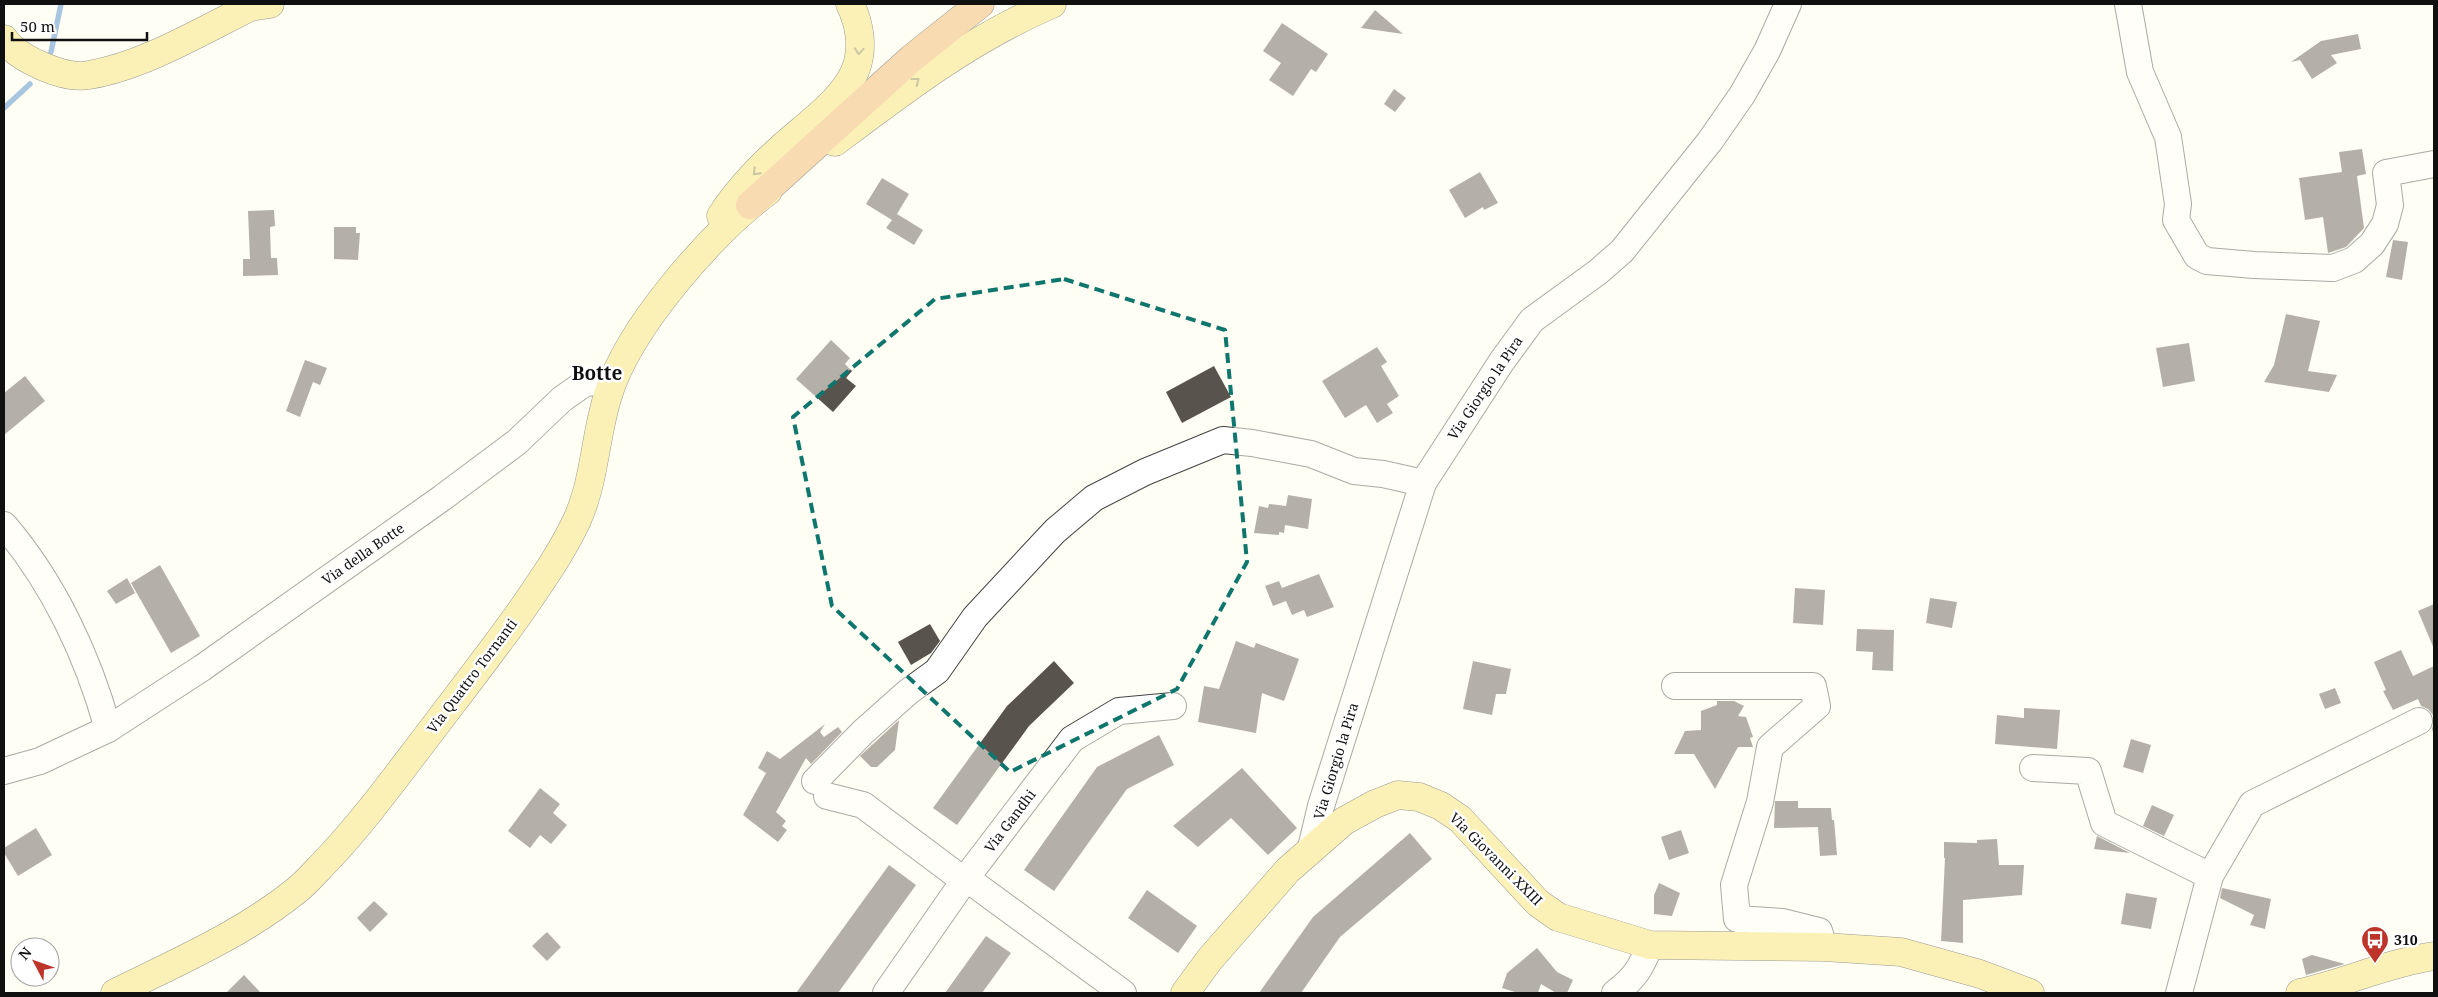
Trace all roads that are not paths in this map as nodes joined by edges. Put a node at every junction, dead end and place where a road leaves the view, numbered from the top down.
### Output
1 (270, 4) edge
2 (850, 4) edge
3 (980, 4) edge
4 (1052, 4) edge
5 (1788, 4) edge
6 (2128, 4) edge
7 (4, 39) edge
8 (2434, 164) edge
9 (750, 205) junction
10 (700, 255) junction
11 (613, 380) junction
12 (1423, 483) junction
13 (4, 525) edge
14 (1675, 686) dead end
15 (1173, 706) dead end
16 (2419, 721) dead end
17 (108, 729) junction
18 (2034, 768) dead end
19 (4, 771) edge
20 (1311, 848) junction
21 (2210, 876) junction
22 (966, 878) junction
23 (1650, 945) junction
24 (1824, 947) junction
25 (2434, 956) edge
26 (2334, 990) edge
27 (115, 993) edge
28 (886, 993) edge
29 (1123, 993) edge
30 (1185, 993) edge
31 (1615, 993) edge
32 (2030, 993) edge
33 (2179, 993) edge
34 (2300, 993) edge

1 - 7 main road
2 -> 10 main road
3 - 9 highway
9 -> 4 main road
5 - 12 street, Via Giorgio la Pira
6 - 8 street
9 - 10 main road
10 - 11 main road, Via Quattro Tornanti
11 - 17 street, Via della Botte
11 - 27 main road, Via Quattro Tornanti
12 - 20 street, Via Giorgio la Pira
12 - 22 street
13 - 17 street
14 - 24 street
15 - 22 street, Via Gandhi
16 - 21 street
17 - 19 street, Via della Botte
18 - 21 street
20 - 23 main road, Via Giovanni XXIII
20 - 30 main road, Via Giovanni XXIII
21 - 33 street
22 - 28 street, Via Gandhi
22 - 29 street
23 - 24 main road, Via Giovanni XXIII
23 - 31 street
24 - 32 main road, Via Giovanni XXIII
25 - 26 main road
26 - 34 main road

